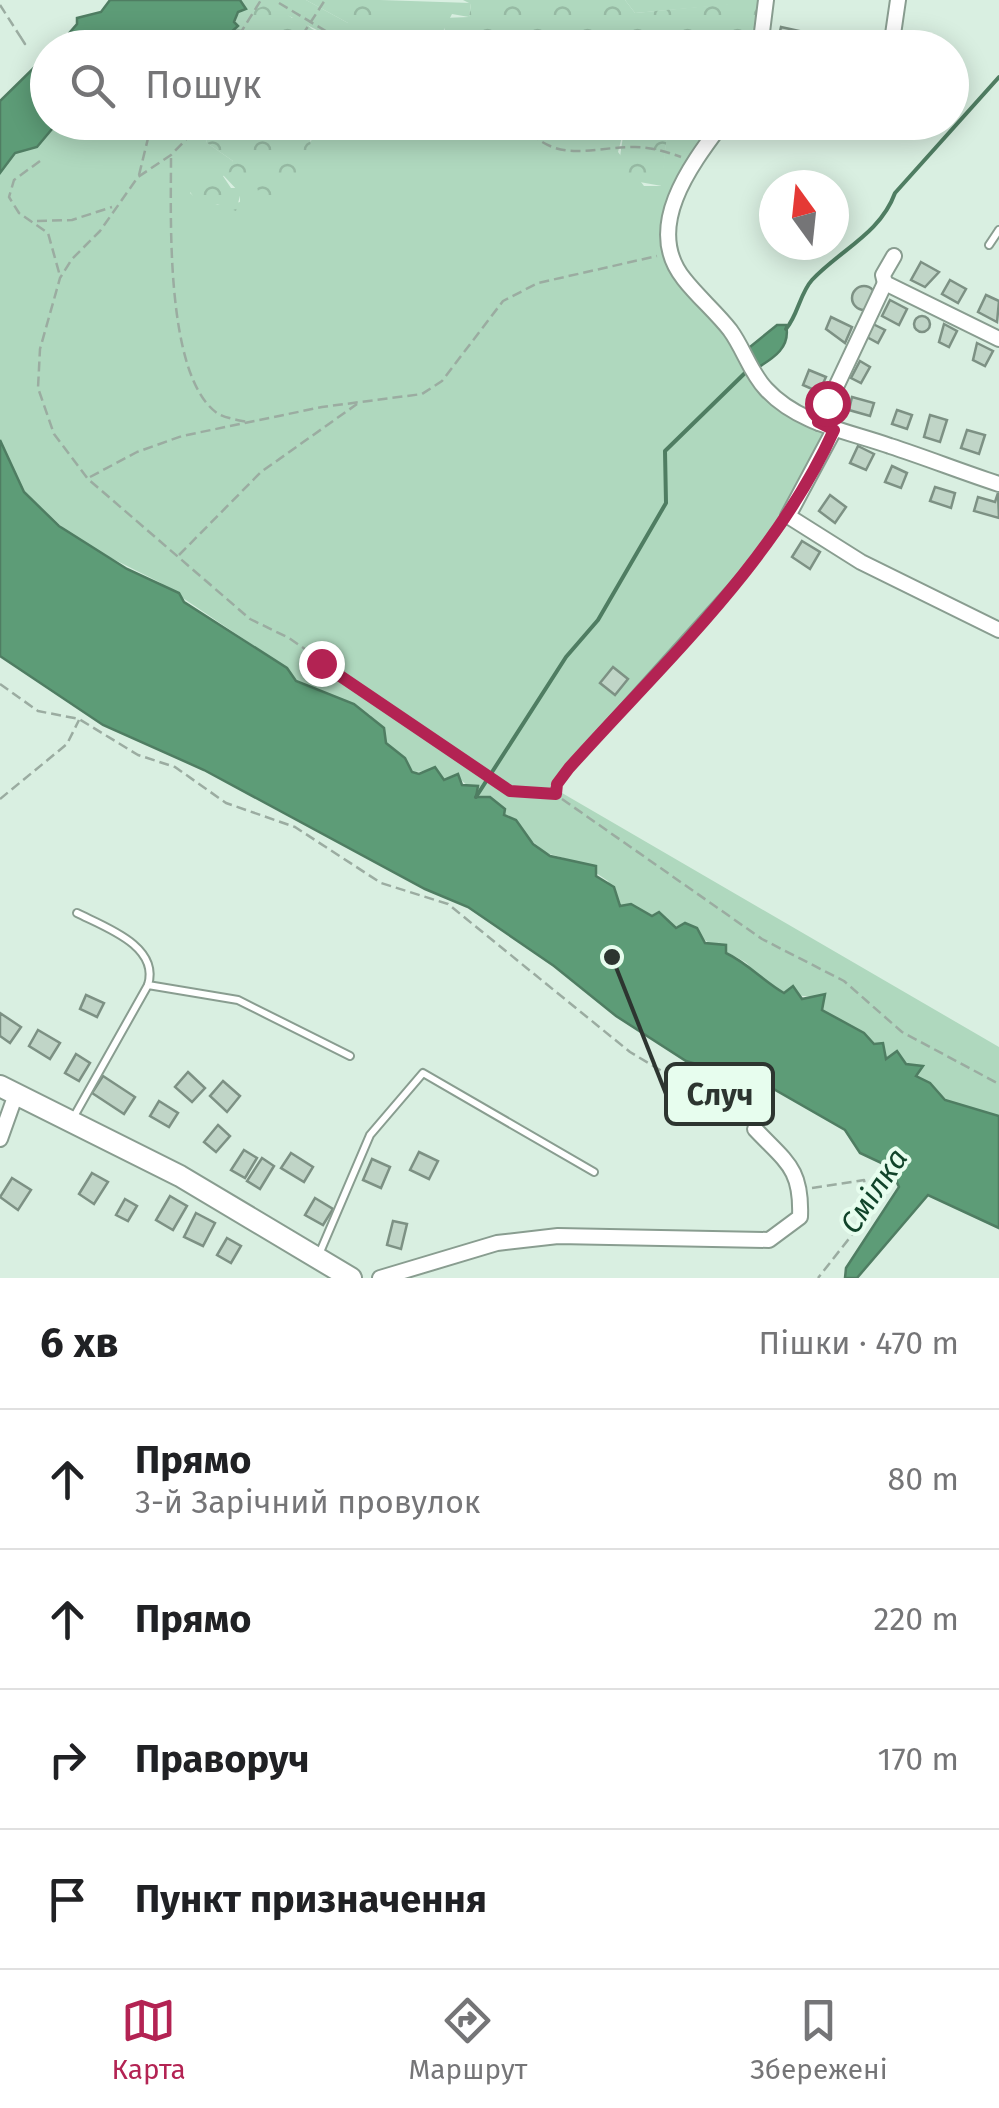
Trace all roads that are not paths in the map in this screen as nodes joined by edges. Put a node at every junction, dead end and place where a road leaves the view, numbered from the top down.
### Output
1 (766, 0) edge
2 (898, 0) edge
3 (762, 30) edge
4 (894, 30) edge
5 (710, 140) edge
6 (999, 230) edge
7 (989, 245) dead end
8 (894, 256) dead end
9 (885, 283) junction
10 (999, 339) edge
11 (818, 422) junction
12 (834, 430) junction
13 (999, 484) edge
14 (788, 516) junction
15 (999, 630) edge
16 (556, 794) road end
17 (77, 913) dead end
18 (148, 985) junction
19 (350, 1056) dead end
20 (8, 1090) edge
21 (71, 1121) junction
22 (755, 1129) road end
23 (0, 1140) edge
24 (594, 1172) dead end
25 (318, 1258) junction
26 (351, 1278) edge
27 (380, 1278) edge

1 - 3 street
2 - 4 street
5 - 11 street
6 - 7 lane
8 - 9 street
9 - 10 street
9 - 11 street
11 - 12 street
12 - 13 street
12 - 14 street
14 - 15 street
14 - 16 lane
17 - 18 lane
18 - 19 lane
18 - 21 lane
20 - 21 main road
20 - 23 street
21 - 25 main road
22 - 27 street
24 - 25 lane
25 - 26 main road

